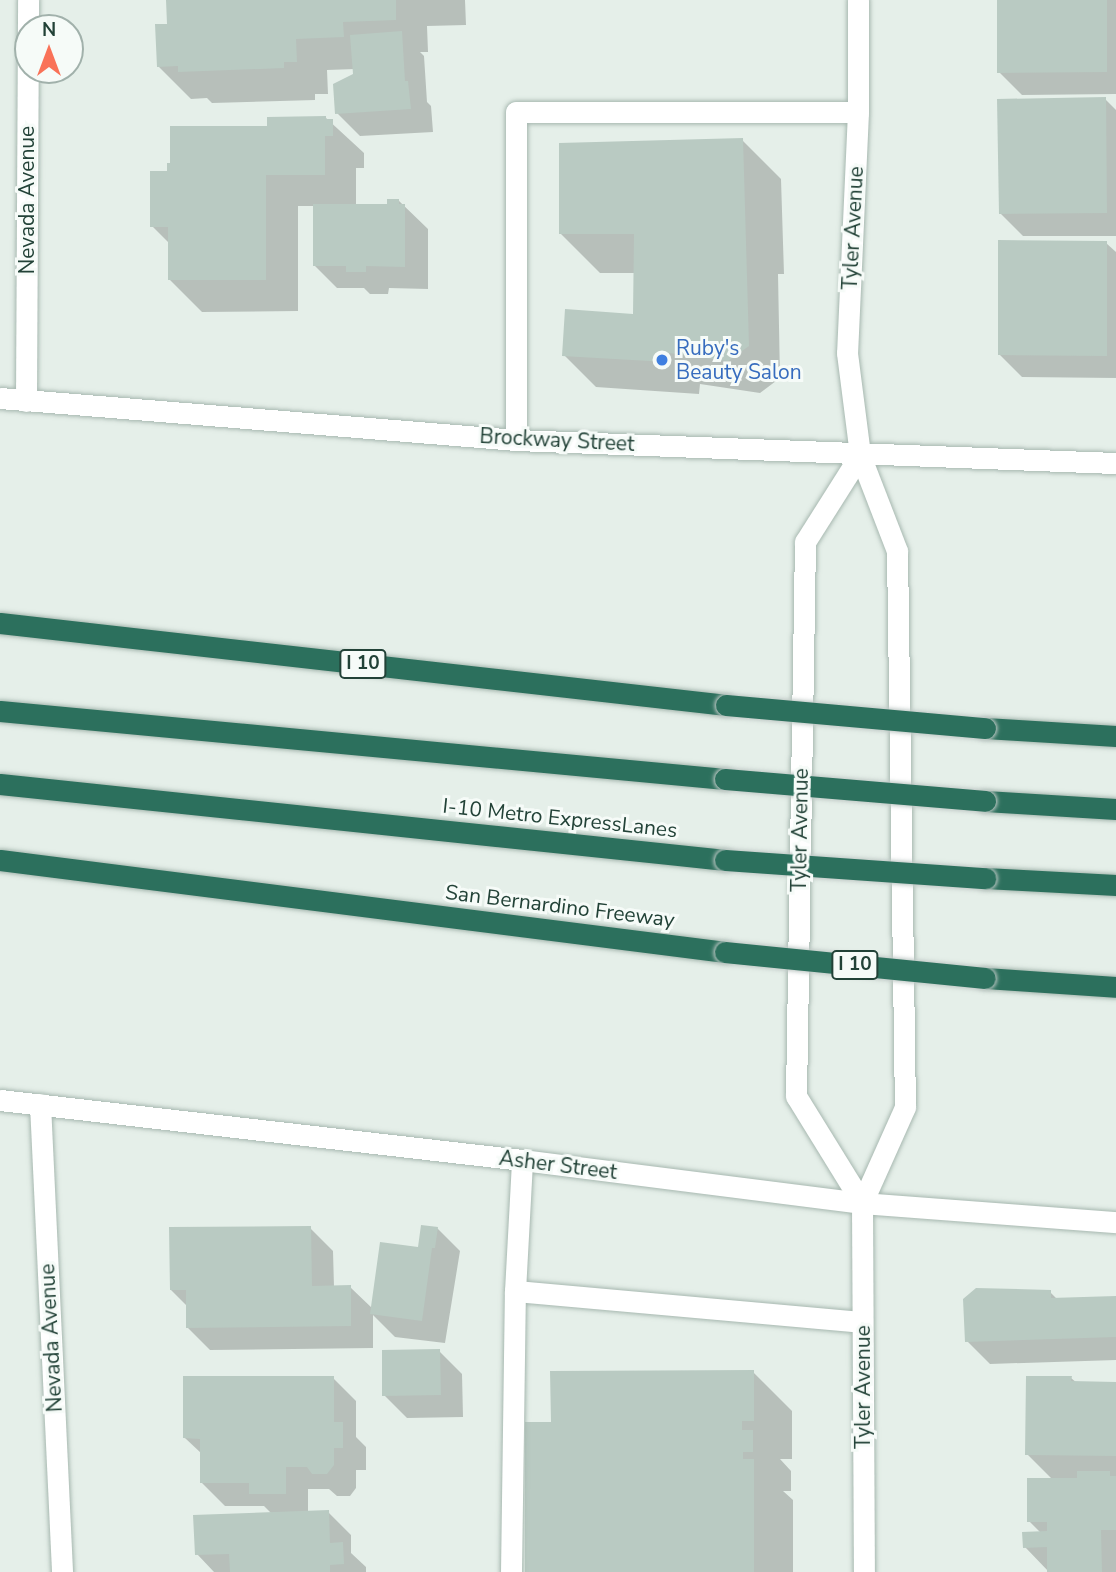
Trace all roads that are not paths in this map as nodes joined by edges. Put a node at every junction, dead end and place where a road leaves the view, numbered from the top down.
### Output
1 (28, 0) edge
2 (858, 0) edge
3 (858, 112) junction
4 (0, 398) edge
5 (26, 401) junction
6 (516, 440) junction
7 (860, 455) junction
8 (1116, 463) edge
9 (0, 624) edge
10 (0, 710) edge
11 (1116, 736) edge
12 (0, 784) edge
13 (1116, 809) edge
14 (0, 860) edge
15 (1116, 886) edge
16 (1116, 987) edge
17 (0, 1100) edge
18 (40, 1104) junction
19 (522, 1160) junction
20 (862, 1203) junction
21 (1116, 1222) edge
22 (515, 1291) junction
23 (862, 1322) junction
24 (61, 1572) edge
25 (511, 1572) edge
26 (864, 1572) edge

1 - 5 street, Nevada Avenue
2 - 3 street, Tyler Avenue
3 - 6 street
3 - 7 street, Tyler Avenue
4 - 5 street, Brockway Street
5 - 6 street, Brockway Street
6 - 7 street, Brockway Street
7 - 8 street, Brockway Street
7 - 20 street, Tyler Avenue
7 - 20 street, Tyler Avenue
9 - 11 highway, I 10, bridge
10 - 13 highway, bridge
12 - 15 highway, I-10 Metro ExpressLanes, bridge
14 - 16 highway, San Bernardino Freeway / I 10, bridge
17 - 18 street, Asher Street
18 - 19 street, Asher Street
18 - 24 street, Nevada Avenue
19 - 20 street, Asher Street
19 - 22 street
20 - 21 street, Asher Street
20 - 23 street, Tyler Avenue
22 - 23 street
22 - 25 street
23 - 26 street, Tyler Avenue

